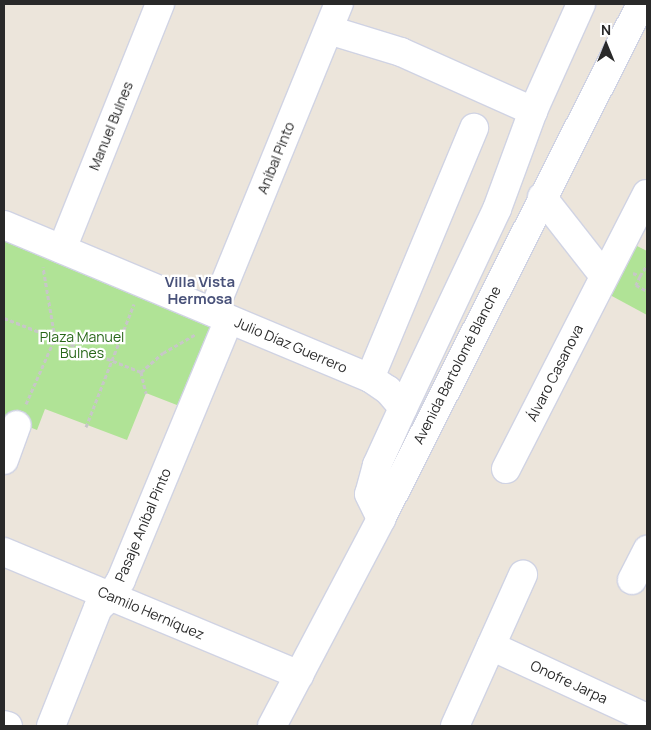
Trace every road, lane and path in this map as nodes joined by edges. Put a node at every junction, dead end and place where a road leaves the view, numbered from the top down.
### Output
1 (160, 4) edge
2 (340, 4) edge
3 (581, 4) edge
4 (641, 4) edge
5 (329, 30) junction
6 (533, 111) junction
7 (474, 128) dead end
8 (647, 194) edge
9 (542, 197) junction
10 (4, 225) edge
11 (51, 244) junction
12 (604, 276) junction
13 (640, 276) dead end
14 (142, 283) junction
15 (647, 291) edge
16 (221, 316) junction
17 (4, 318) edge
18 (55, 338) junction
19 (113, 360) junction
20 (141, 372) junction
21 (370, 378) junction
22 (146, 393) dead end
23 (403, 408) junction
24 (17, 425) joint
25 (86, 427) dead end
26 (4, 460) edge
27 (506, 469) dead end
28 (381, 519) junction
29 (647, 550) edge
30 (4, 552) edge
31 (523, 575) dead end
32 (632, 580) dead end
33 (111, 596) junction
34 (490, 646) junction
35 (299, 674) junction
36 (647, 718) edge
37 (4, 725) edge
38 (8, 726) edge
39 (51, 726) edge
40 (272, 726) edge
41 (455, 726) edge

1 - 11 street, Manuel Bulnes
2 - 5 street, Aníbal Pinto
3 - 6 street, Avenida Bartolomé Blanche
4 - 9 street, Avenida Bartolomé Blanche
5 - 6 street
5 - 16 street, Aníbal Pinto
6 - 23 street, Avenida Bartolomé Blanche
7 - 21 street
8 - 12 street, Álvaro Casanova
9 - 12 street
9 - 28 street, Avenida Bartolomé Blanche
10 - 11 street, Julio Díaz Guerrero
11 - 14 street, Julio Díaz Guerrero
11 - 18 path
12 - 27 street, Álvaro Casanova
13 - 15 path
14 - 16 street, Julio Díaz Guerrero
14 - 19 path
16 - 20 path
16 - 21 street, Julio Díaz Guerrero
16 - 33 street, Pasaje Aníbal Pinto
17 - 18 path
18 - 19 path
18 - 24 path
19 - 20 path
19 - 25 path
20 - 22 path
21 - 23 street, Julio Díaz Guerrero
23 - 28 street
24 - 26 street
28 - 35 street, Avenida Bartolomé Blanche
29 - 32 street
30 - 33 street, Camilo Herníquez
31 - 34 street
33 - 35 street, Camilo Herníquez
33 - 39 street, Pasaje Aníbal Pinto
34 - 36 street, Onofre Jarpa
34 - 41 street
35 - 40 street, Avenida Bartolomé Blanche
37 - 38 street

